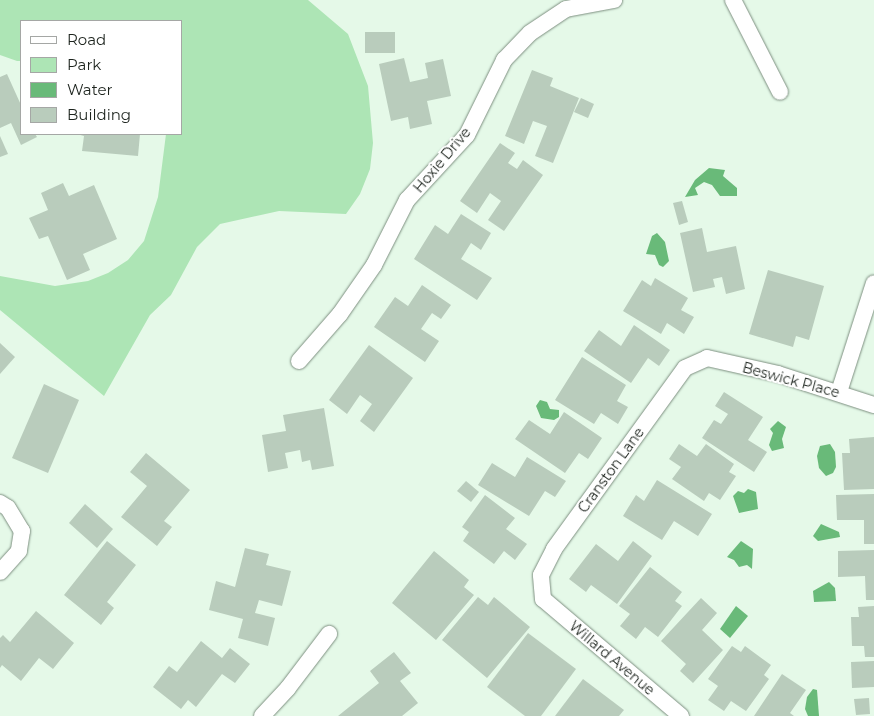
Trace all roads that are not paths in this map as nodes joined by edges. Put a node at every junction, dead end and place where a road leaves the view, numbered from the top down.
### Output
1 (614, 0) edge
2 (734, 0) edge
3 (565, 5) edge
4 (780, 92) dead end
5 (874, 283) edge
6 (707, 358) joint
7 (299, 361) dead end
8 (839, 392) junction
9 (874, 405) edge
10 (0, 503) edge
11 (0, 572) edge
12 (543, 599) joint
13 (329, 634) dead end
14 (262, 716) edge
15 (681, 716) edge

1 - 3 street, Hoxie Drive
2 - 4 street
3 - 7 street, Hoxie Drive
5 - 8 street
6 - 8 street, Beswick Place
6 - 12 street, Cranston Lane
8 - 9 street, Beswick Place
10 - 11 street
12 - 15 street, Willard Avenue
13 - 14 street

